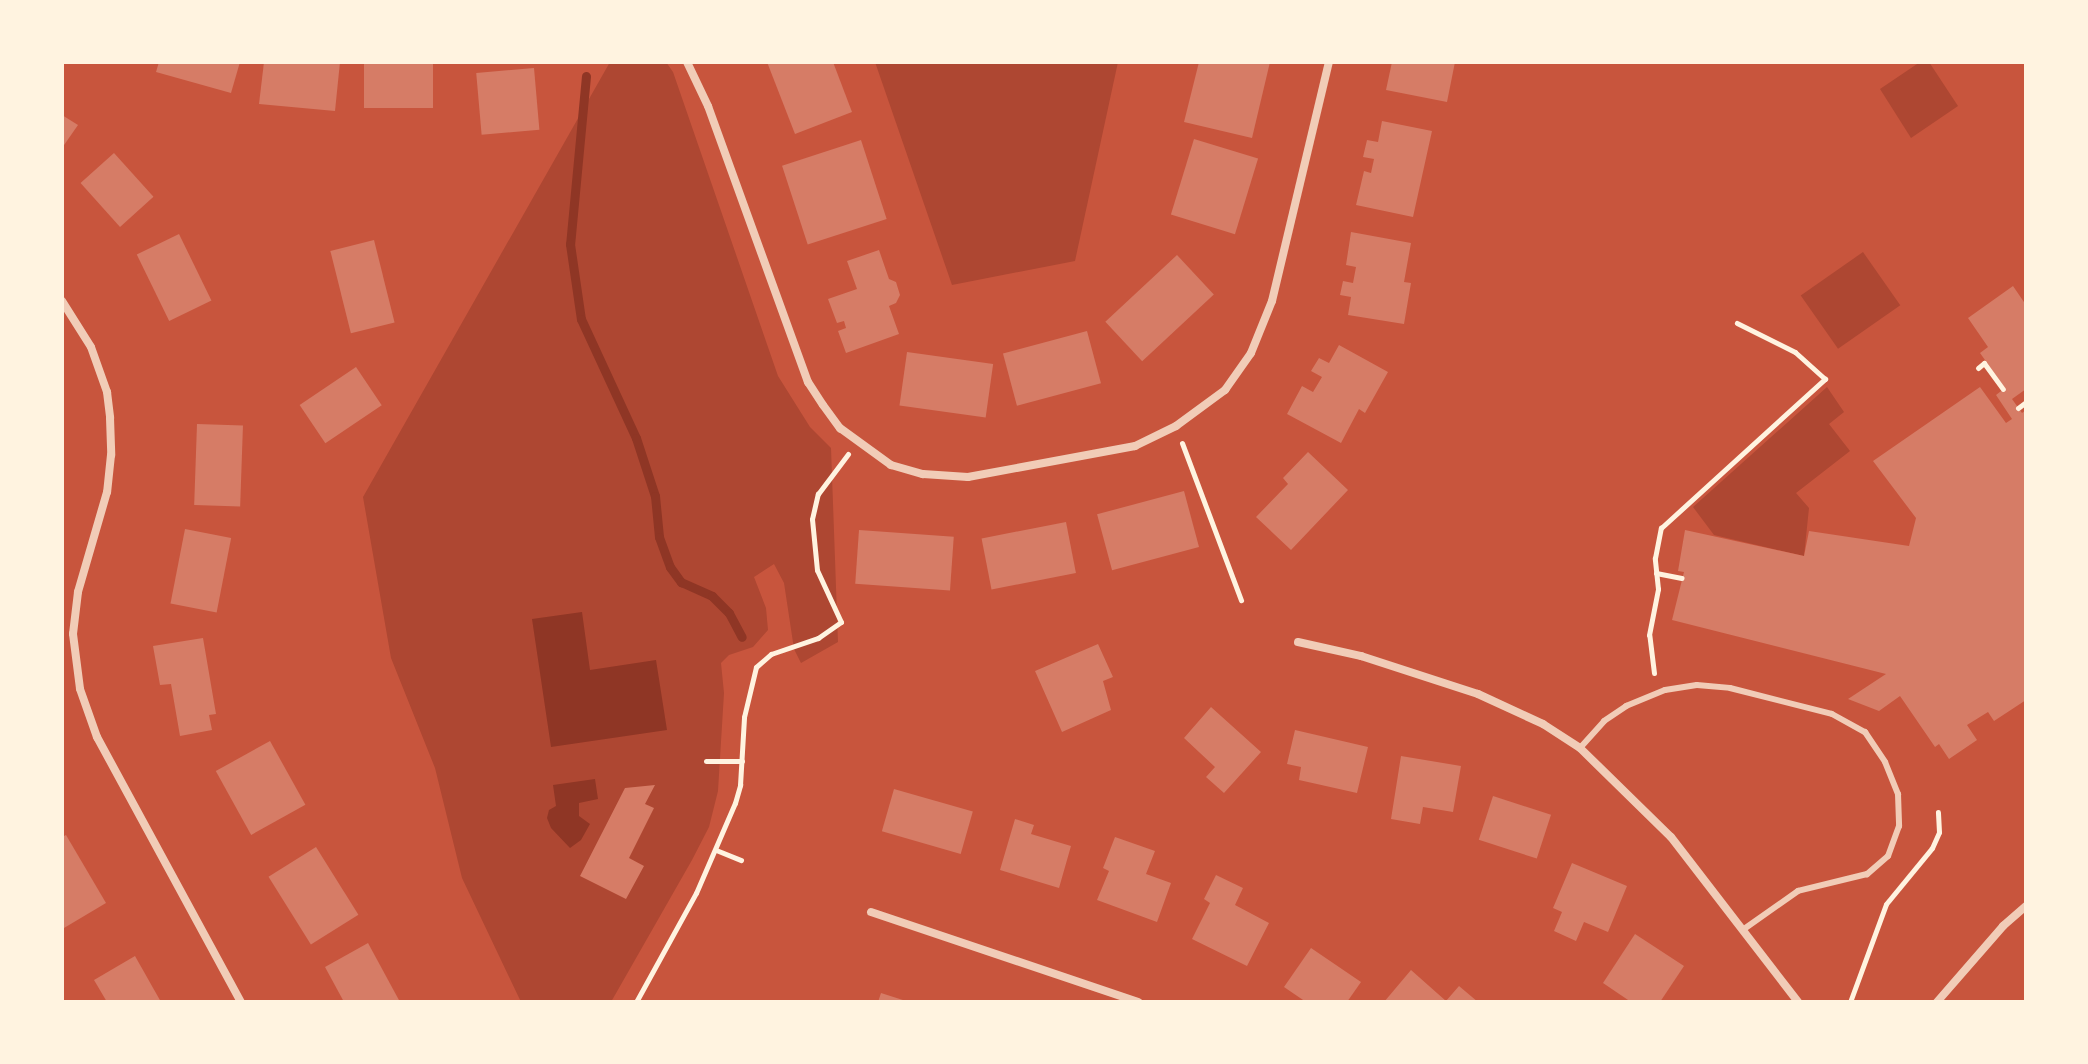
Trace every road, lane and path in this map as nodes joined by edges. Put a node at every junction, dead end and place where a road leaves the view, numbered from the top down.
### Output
1 (687, 62) edge
2 (1329, 62) edge
3 (62, 301) edge
4 (1737, 323) dead end
5 (1978, 368) dead end
6 (2003, 389) dead end
7 (2026, 402) edge
8 (2018, 408) dead end
9 (1182, 442) dead end
10 (849, 454) dead end
11 (1656, 573) junction
12 (1682, 578) dead end
13 (1241, 600) dead end
14 (1298, 642) dead end
15 (1654, 673) dead end
16 (1580, 748) junction
17 (706, 761) dead end
18 (742, 761) junction
19 (1938, 812) dead end
20 (716, 850) junction
21 (741, 860) dead end
22 (2026, 906) edge
23 (871, 912) dead end
24 (1744, 929) junction
25 (241, 1002) edge
26 (636, 1002) edge
27 (1138, 1002) edge
28 (1798, 1002) edge
29 (1850, 1002) edge
30 (1937, 1002) edge

1 - 2 street
3 - 25 street
4 - 11 path
5 - 6 path
7 - 8 path
9 - 13 path
10 - 18 path
11 - 12 path
11 - 15 path
14 - 16 street
16 - 24 street
16 - 24 lane
17 - 18 path
18 - 20 path
19 - 29 path
20 - 21 path
20 - 26 path
22 - 30 street
23 - 27 street
24 - 28 street

